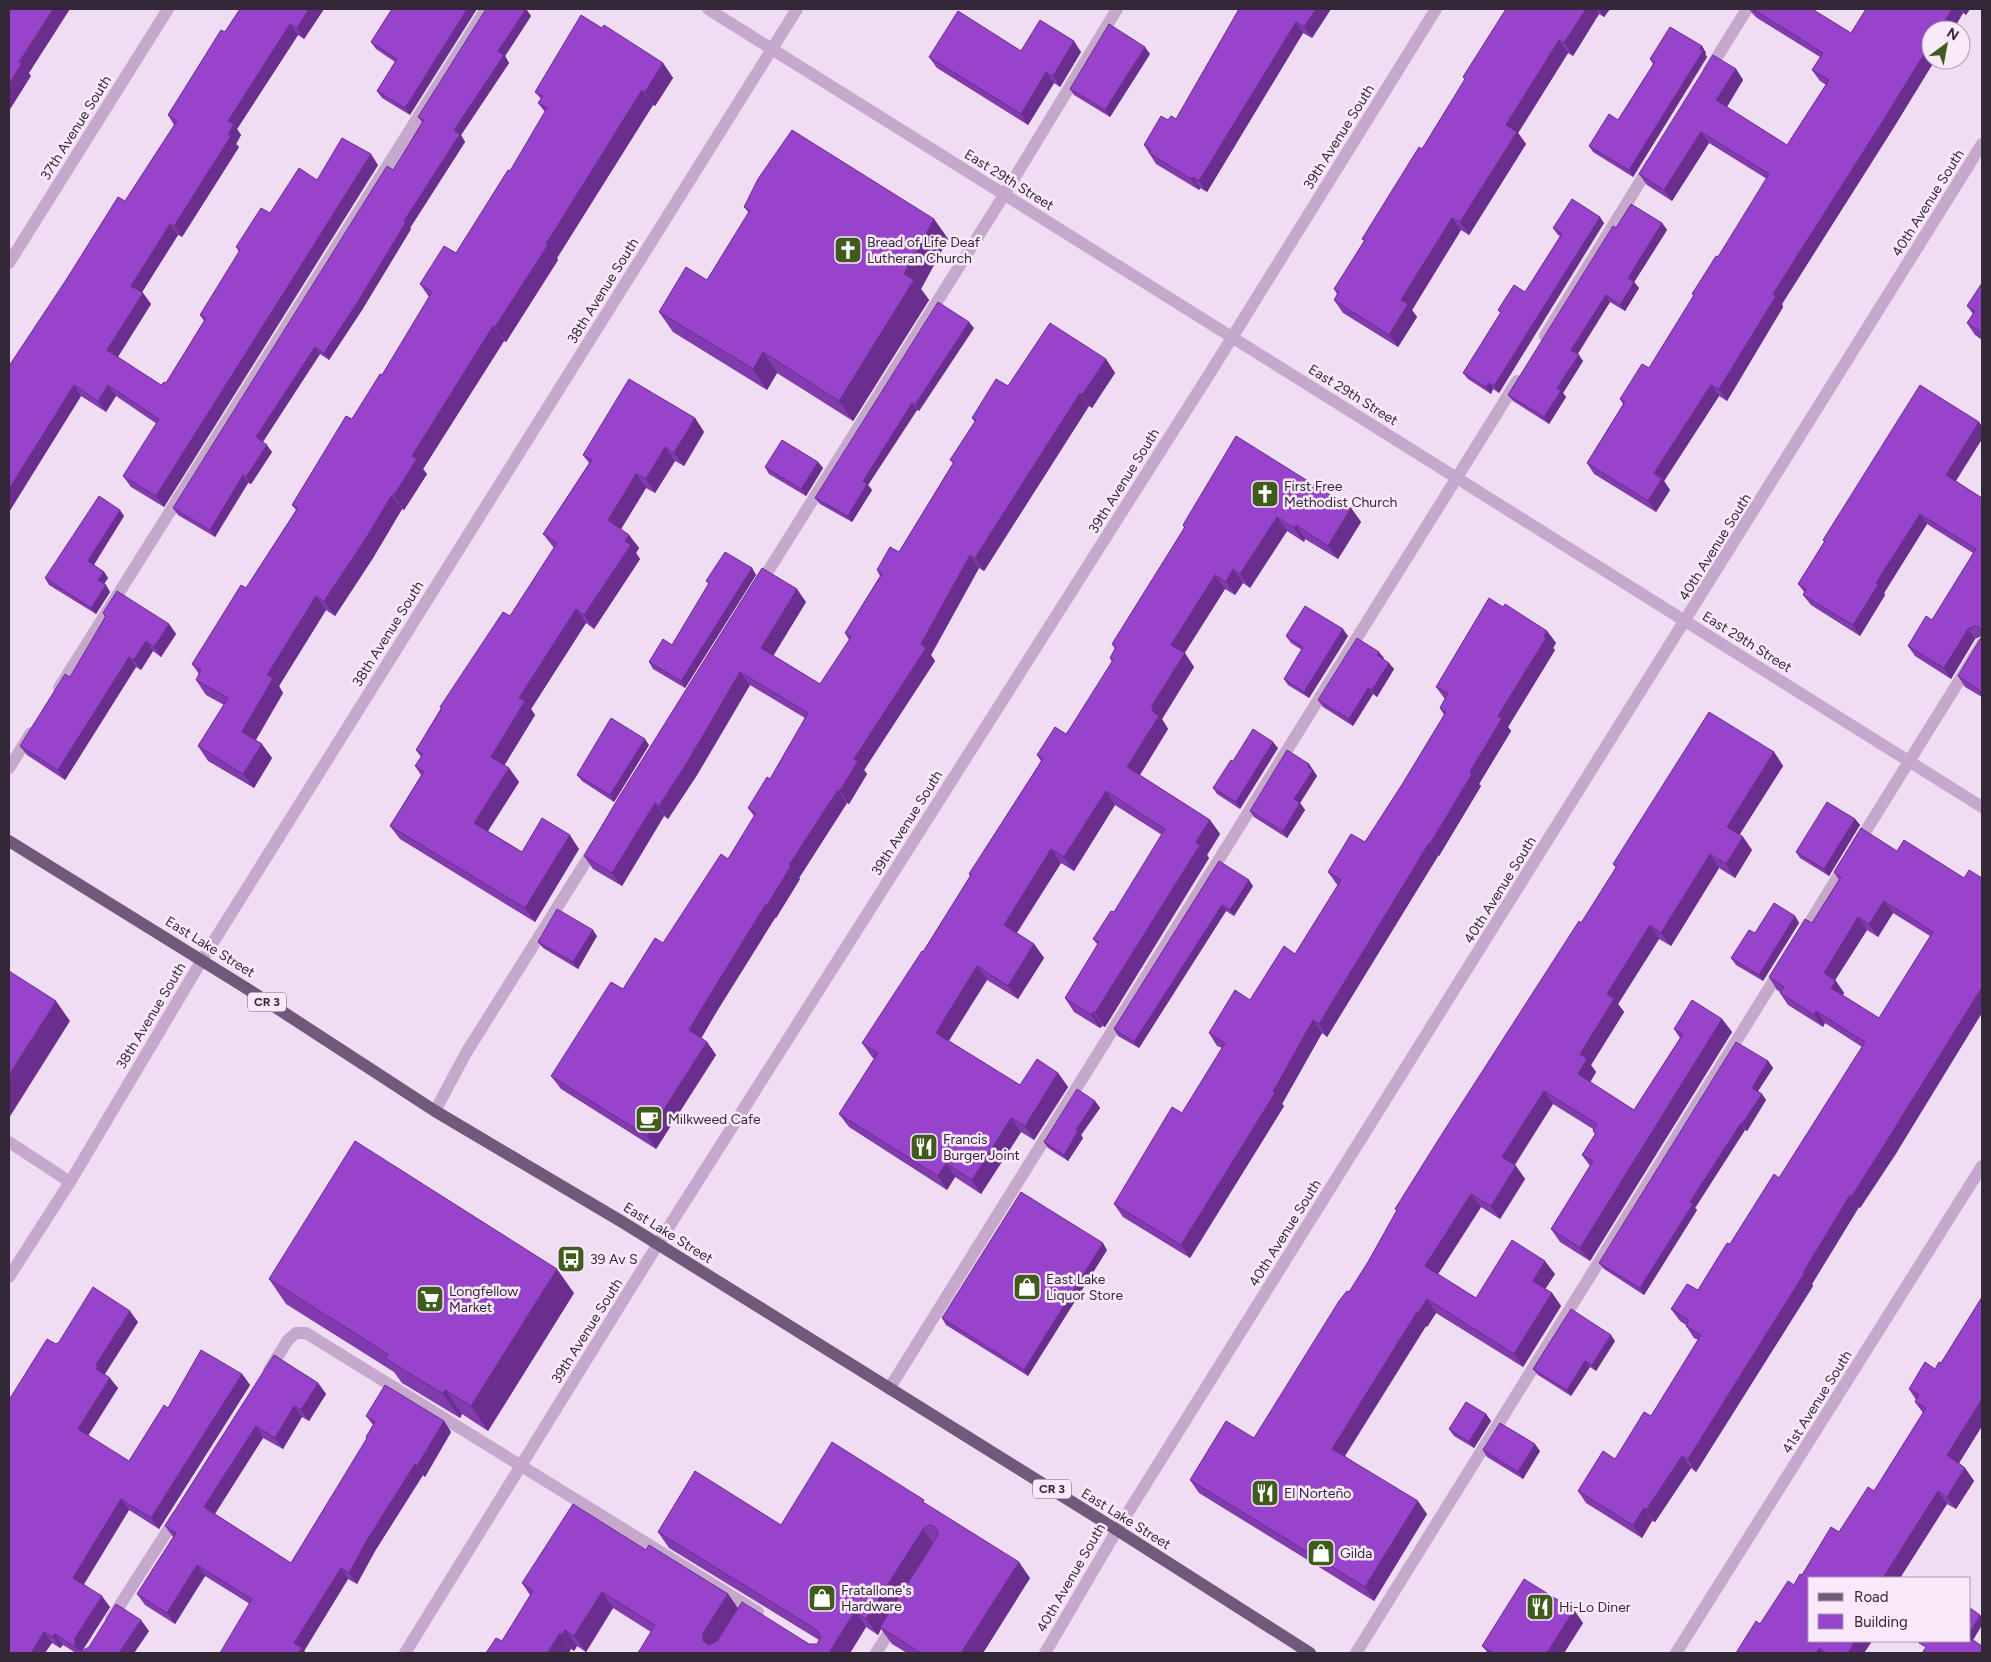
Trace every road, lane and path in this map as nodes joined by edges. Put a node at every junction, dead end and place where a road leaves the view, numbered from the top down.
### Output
1 (168, 9) edge
2 (486, 9) edge
3 (708, 9) edge
4 (797, 9) edge
5 (1117, 9) edge
6 (1436, 9) edge
7 (1747, 9) edge
8 (772, 49) junction
9 (1700, 84) edge
10 (1982, 144) edge
11 (1659, 152) edge
12 (1004, 195) junction
13 (9, 262) edge
14 (1232, 337) junction
15 (1539, 346) edge
16 (1523, 371) edge
17 (1457, 478) junction
18 (756, 591) edge
19 (1686, 621) junction
20 (1982, 644) edge
21 (51, 700) edge
22 (35, 726) edge
23 (1909, 761) junction
24 (9, 768) edge
25 (1982, 807) edge
26 (603, 835) edge
27 (9, 841) edge
28 (202, 960) junction
29 (435, 1111) junction
30 (9, 1142) edge
31 (1982, 1166) edge
32 (70, 1182) junction
33 (658, 1244) junction
34 (9, 1277) edge
35 (262, 1381) edge
36 (889, 1390) junction
37 (522, 1465) junction
38 (183, 1505) edge
39 (1117, 1530) junction
40 (901, 1613) edge
41 (766, 1618) edge
42 (105, 1628) edge
43 (404, 1653) edge
44 (876, 1653) edge
45 (1045, 1653) edge
46 (1310, 1653) edge
47 (1356, 1653) edge
48 (1676, 1653) edge

1 - 13 street, 37th Avenue South
2 - 21 street
3 - 8 street, East 29th Street
4 - 8 street, 38th Avenue South
5 - 12 street
6 - 14 street, 39th Avenue South
7 - 9 street
8 - 12 street, East 29th Street
8 - 28 street, 38th Avenue South
10 - 19 street, 40th Avenue South
11 - 15 street
12 - 14 street, East 29th Street
12 - 18 street
14 - 17 street, East 29th Street
14 - 33 street, 39th Avenue South
16 - 17 street
17 - 19 street, East 29th Street
17 - 36 street
19 - 23 street, East 29th Street
19 - 39 street, 40th Avenue South
20 - 23 street
22 - 24 street
23 - 25 street, East 29th Street
23 - 47 street
26 - 29 street
27 - 28 main road, East Lake Street / CR 3
28 - 29 main road, East Lake Street / CR 3
28 - 32 street, 38th Avenue South
29 - 33 main road, East Lake Street / CR 3
30 - 32 street
31 - 48 street, 41st Avenue South
32 - 34 street, 38th Avenue South
33 - 36 main road, East Lake Street / CR 3
33 - 37 street, 39th Avenue South
35 - 37 street
36 - 39 main road, East Lake Street / CR 3
37 - 41 street
37 - 43 street, 39th Avenue South
38 - 42 street
39 - 45 street, 40th Avenue South
39 - 46 main road, East Lake Street / CR 3
40 - 44 street

